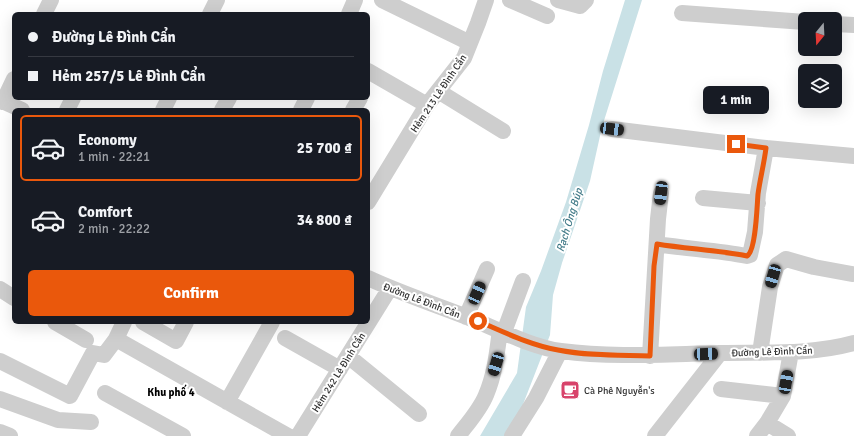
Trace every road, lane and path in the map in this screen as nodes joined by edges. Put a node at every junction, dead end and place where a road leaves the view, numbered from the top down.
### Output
1 (50, 0) edge
2 (217, 0) edge
3 (355, 0) edge
4 (382, 0) edge
5 (486, 0) edge
6 (510, 0) edge
7 (558, 0) edge
8 (586, 0) edge
9 (45, 12) edge
10 (211, 12) edge
11 (350, 12) edge
12 (682, 13) dead end
13 (547, 16) dead end
14 (798, 21) edge
15 (842, 24) edge
16 (854, 25) edge
17 (470, 43) junction
18 (370, 77) edge
19 (12, 83) edge
20 (438, 91) junction
21 (2, 101) edge
22 (427, 106) junction
23 (18, 108) edge
24 (612, 129) dead end
25 (503, 131) dead end
26 (766, 148) junction
27 (854, 156) edge
28 (661, 193) dead end
29 (703, 198) dead end
30 (370, 199) edge
31 (758, 203) junction
32 (657, 244) junction
33 (487, 269) dead end
34 (852, 274) dead end
35 (370, 279) edge
36 (523, 281) dead end
37 (390, 288) junction
38 (0, 289) edge
39 (12, 297) edge
40 (466, 317) junction
41 (370, 320) edge
42 (58, 324) edge
43 (123, 324) edge
44 (147, 324) edge
45 (185, 324) edge
46 (271, 324) edge
47 (368, 324) edge
48 (504, 332) junction
49 (285, 338) dead end
50 (116, 339) junction
51 (86, 340) dead end
52 (854, 343) edge
53 (552, 349) junction
54 (760, 352) junction
55 (791, 352) junction
56 (720, 353) junction
57 (650, 356) junction
58 (0, 361) edge
59 (344, 362) junction
60 (721, 389) dead end
61 (105, 393) dead end
62 (783, 396) junction
63 (0, 399) edge
64 (227, 402) junction
65 (419, 414) dead end
66 (91, 422) dead end
67 (767, 423) junction
68 (0, 432) edge
69 (10, 436) edge
70 (183, 436) edge
71 (288, 436) edge
72 (298, 436) edge
73 (458, 436) edge
74 (512, 436) edge
75 (655, 436) edge
76 (757, 436) edge
77 (788, 436) edge

1 - 9 street
2 - 10 street
3 - 11 street
4 - 17 street
5 - 17 street, Hẻm 213 Lê Đình Cẩn
6 - 13 street
7 - 8 street
12 - 14 street
15 - 16 street
17 - 20 street, Hẻm 213 Lê Đình Cẩn
18 - 22 street
19 - 21 street
20 - 22 street, Hẻm 213 Lê Đình Cẩn
20 - 25 street
21 - 23 street
22 - 30 street, Hẻm 213 Lê Đình Cẩn
24 - 26 street
26 - 27 street
26 - 31 street
28 - 32 street
29 - 31 street
31 - 32 street
32 - 57 street
33 - 40 street
34 - 54 street
35 - 37 street, Đường Lê Đình Cẩn
36 - 48 street
37 - 40 street, Đường Lê Đình Cẩn
37 - 41 street, Hẻm 242 Lê Đình Cẩn
38 - 39 street
40 - 48 street, Đường Lê Đình Cẩn
42 - 51 street
43 - 50 street
44 - 45 street
46 - 64 street
47 - 59 street, Hẻm 242 Lê Đình Cẩn
48 - 53 street, Đường Lê Đình Cẩn
48 - 73 street
49 - 59 street
50 - 58 street
50 - 64 street
52 - 55 street, Đường Lê Đình Cẩn
53 - 57 street, Đường Lê Đình Cẩn
53 - 74 street
54 - 55 street, Đường Lê Đình Cẩn
54 - 56 street, Đường Lê Đình Cẩn
55 - 62 street
56 - 57 street, Đường Lê Đình Cẩn
56 - 75 street
59 - 65 street
59 - 72 street, Hẻm 242 Lê Đình Cẩn
60 - 62 street
61 - 70 street
62 - 67 street
63 - 66 street
64 - 71 street
67 - 76 street
67 - 77 street
68 - 69 street

